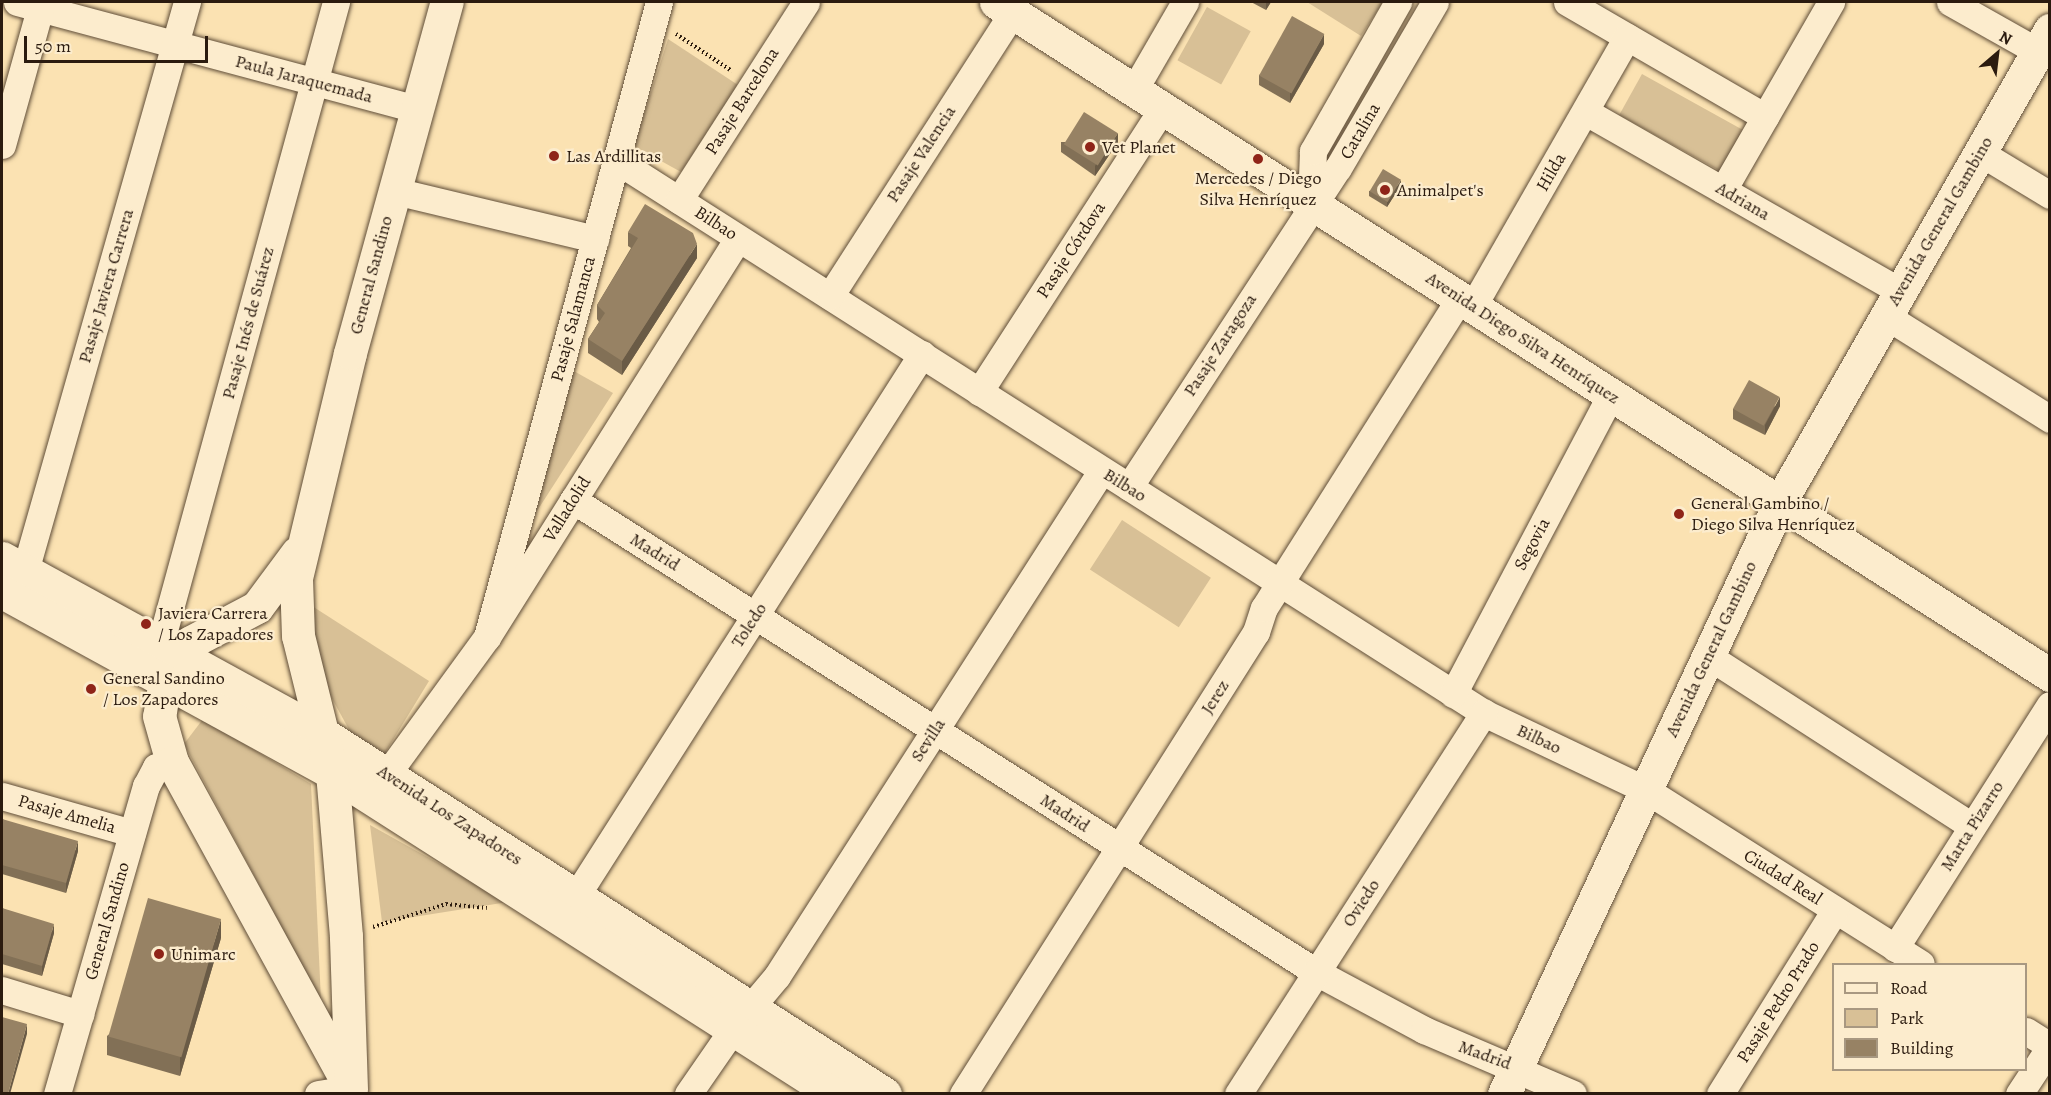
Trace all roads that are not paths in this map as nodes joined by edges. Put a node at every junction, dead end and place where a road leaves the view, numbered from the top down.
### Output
1 (187, 2) edge
2 (336, 2) edge
3 (447, 2) edge
4 (806, 2) edge
5 (1185, 2) edge
6 (1398, 2) edge
7 (1435, 2) edge
8 (1567, 2) edge
9 (1831, 2) edge
10 (1950, 2) edge
11 (33, 4) edge
12 (1004, 7) edge
13 (656, 10) edge
14 (1627, 37) junction
15 (2043, 40) edge
16 (175, 44) junction
17 (1369, 53) junction
18 (1396, 69) junction
19 (315, 82) junction
20 (1134, 90) junction
21 (1163, 108) junction
22 (417, 109) junction
23 (1586, 111) junction
24 (1765, 117) junction
25 (2, 145) edge
26 (1979, 152) junction
27 (616, 160) junction
28 (395, 190) junction
29 (1723, 190) junction
30 (2049, 195) edge
31 (679, 200) junction
32 (1311, 203) junction
33 (738, 238) junction
34 (595, 239) junction
35 (830, 296) junction
36 (1467, 302) junction
37 (1893, 304) junction
38 (922, 354) junction
39 (979, 392) junction
40 (1611, 394) junction
41 (2049, 419) edge
42 (1102, 470) junction
43 (1128, 487) junction
44 (573, 500) junction
45 (1780, 502) junction
46 (299, 549) junction
47 (10, 573) edge
48 (1280, 583) junction
49 (754, 615) junction
50 (487, 637) junction
51 (1708, 656) junction
52 (168, 660) junction
53 (2049, 675) edge
54 (1453, 694) junction
55 (2049, 705) edge
56 (1484, 714) junction
57 (934, 730) junction
58 (326, 735) junction
59 (167, 748) junction
60 (332, 773) junction
61 (387, 774) junction
62 (1646, 790) junction
63 (2, 796) edge
64 (1972, 826) junction
65 (132, 833) junction
66 (1119, 848) junction
67 (576, 896) junction
68 (1835, 910) junction
69 (1895, 948) junction
70 (1919, 963) edge
71 (1316, 972) junction
72 (2, 990) edge
73 (348, 1003) junction
74 (309, 1012) junction
75 (80, 1014) junction
76 (742, 1018) junction
77 (2027, 1032) edge
78 (2049, 1047) edge
79 (1511, 1080) edge
80 (352, 1091) edge
81 (57, 1094) edge
82 (318, 1094) edge
83 (688, 1094) edge
84 (834, 1094) edge
85 (885, 1094) edge
86 (963, 1094) edge
87 (1238, 1094) edge
88 (1573, 1094) edge
89 (1720, 1094) edge
90 (2019, 1094) edge

1 - 16 street, Pasaje Javiera Carrera
2 - 19 street, Pasaje Inés de Suárez
3 - 22 main road, General Sandino
4 - 31 street, Pasaje Barcelona
5 - 20 street
6 - 17 street, Catalina
7 - 18 street, Catalina
8 - 14 street
9 - 24 street
10 - 15 street
11 - 16 street, Paula Jaraquemada
11 - 25 street
12 - 20 main road, Avenida Diego Silva Henríquez
12 - 35 street, Pasaje Valencia
13 - 27 street, Pasaje Salamanca
14 - 23 street, Hilda
14 - 24 street
15 - 26 main road, Avenida General Gambino
16 - 19 street, Paula Jaraquemada
16 - 47 street, Pasaje Javiera Carrera
17 - 18 street
17 - 32 street, Catalina
18 - 32 street, Catalina
19 - 22 street, Paula Jaraquemada
19 - 52 street, Pasaje Inés de Suárez
20 - 21 main road, Avenida Diego Silva Henríquez
21 - 32 main road, Avenida Diego Silva Henríquez
21 - 39 street, Pasaje Córdova
22 - 28 main road, General Sandino
23 - 29 street, Adriana
23 - 36 street, Hilda
24 - 29 street
26 - 30 street
26 - 37 main road, Avenida General Gambino
27 - 31 street, Bilbao
27 - 34 street, Pasaje Salamanca
28 - 34 street
28 - 46 main road, General Sandino
29 - 37 street, Adriana
31 - 33 street, Bilbao
32 - 36 main road, Avenida Diego Silva Henríquez
32 - 43 street, Pasaje Zaragoza
33 - 35 street, Bilbao
33 - 44 street, Valladolid
34 - 50 street, Pasaje Salamanca
35 - 38 street, Bilbao
36 - 40 main road, Avenida Diego Silva Henríquez
36 - 48 street, Jerez
37 - 41 street, Adriana
37 - 45 main road, Avenida General Gambino
38 - 39 street, Bilbao
38 - 49 street, Toledo
39 - 42 street, Bilbao
40 - 45 main road, Avenida Diego Silva Henríquez
40 - 54 street, Segovia
42 - 43 street, Bilbao
42 - 57 street, Sevilla
43 - 48 street, Bilbao
44 - 49 street, Madrid
44 - 50 street, Valladolid
45 - 51 main road, Avenida General Gambino
45 - 53 main road, Avenida Diego Silva Henríquez
46 - 52 main road, General Sandino
46 - 58 main road, General Sandino
47 - 52 main road, Avenida Los Zapadores
48 - 54 street, Bilbao
48 - 66 street, Jerez
49 - 57 street, Madrid
49 - 67 street, Toledo
50 - 61 street, Valladolid
51 - 62 main road, Avenida General Gambino
51 - 64 street
52 - 58 main road, Avenida Los Zapadores
52 - 59 main road
52 - 60 main road, Avenida Los Zapadores
54 - 56 street, Bilbao
55 - 64 street, Marta Pizarro
56 - 62 street, Bilbao
56 - 71 street, Oviedo
57 - 66 street, Madrid
57 - 76 street, Sevilla
58 - 60 main road, General Sandino
58 - 61 main road, Avenida Los Zapadores
59 - 65 street, General Sandino
59 - 74 main road
60 - 73 main road, General Sandino
60 - 76 main road, Avenida Los Zapadores
61 - 67 main road, Avenida Los Zapadores
62 - 68 street, Ciudad Real
62 - 79 main road, Avenida General Gambino
63 - 65 street, Pasaje Amelia
64 - 69 street, Marta Pizarro
65 - 75 street, General Sandino
66 - 71 street, Madrid
66 - 86 street, Jerez
67 - 76 main road, Avenida Los Zapadores
68 - 69 street, Ciudad Real
68 - 89 street, Pasaje Pedro Prado
69 - 70 street, Ciudad Real
71 - 79 street, Madrid
71 - 87 street, Oviedo
72 - 75 street
73 - 74 main road
73 - 80 main road, General Sandino
74 - 80 main road
75 - 81 street, General Sandino
76 - 83 street, Sevilla
76 - 84 main road, Avenida Los Zapadores
76 - 85 main road, Avenida Los Zapadores
77 - 78 street
78 - 90 street
79 - 88 street, Madrid
80 - 82 street

